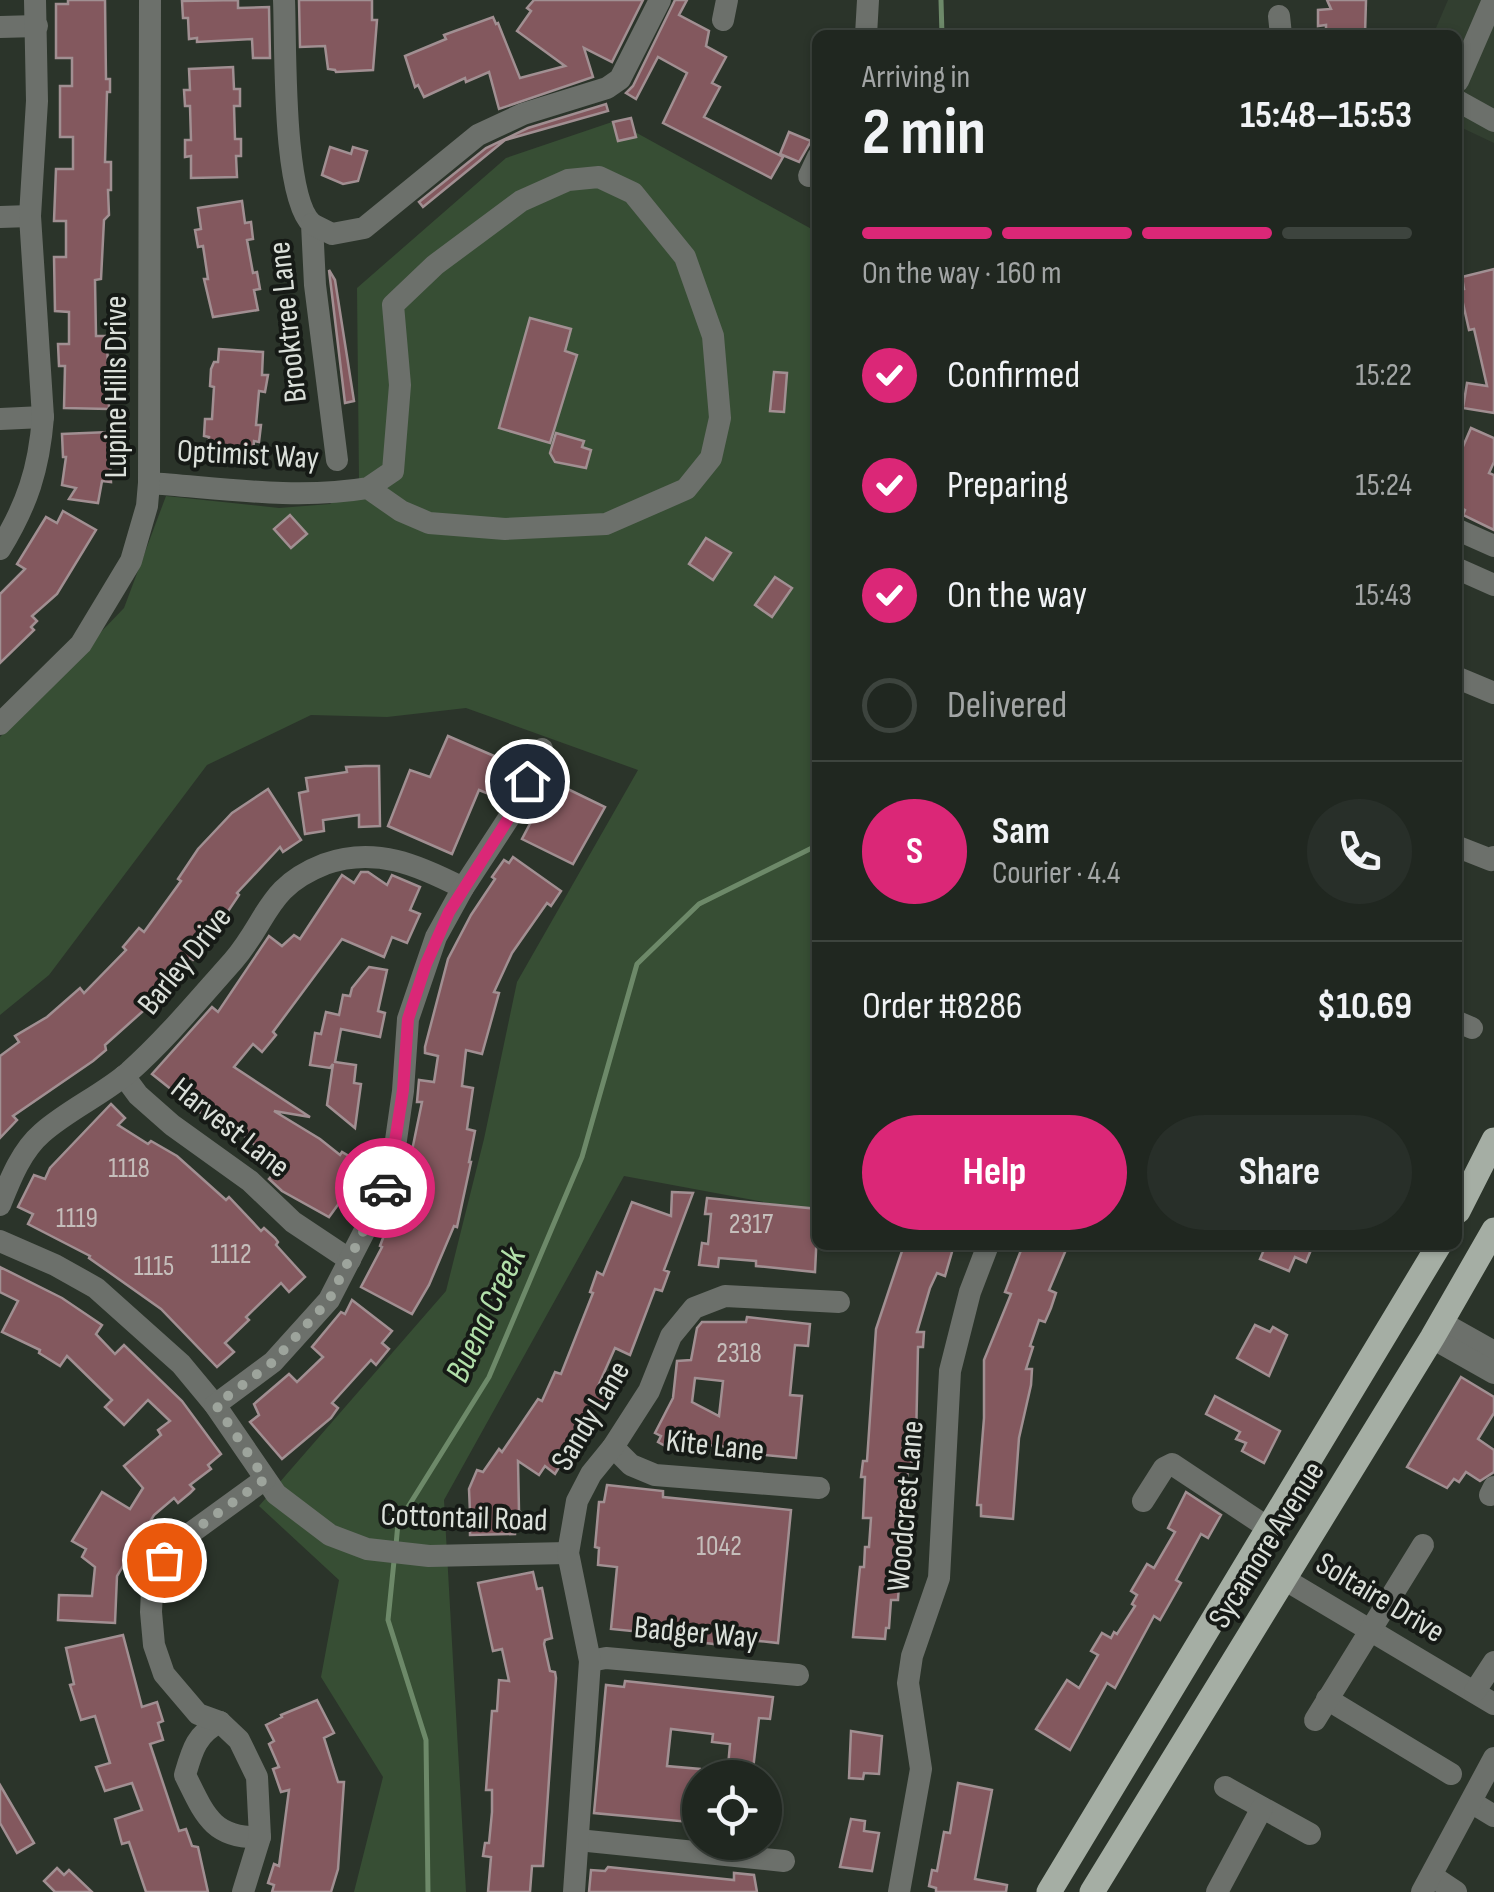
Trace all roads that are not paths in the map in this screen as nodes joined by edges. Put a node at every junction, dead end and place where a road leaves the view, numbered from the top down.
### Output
1 (35, 0) edge
2 (150, 0) edge
3 (284, 0) edge
4 (660, 0) edge
5 (868, 0) edge
6 (1493, 0) edge
7 (36, 26) junction
8 (0, 27) edge
9 (866, 30) edge
10 (1462, 71) edge
11 (1462, 104) edge
12 (1494, 121) edge
13 (30, 216) junction
14 (0, 217) edge
15 (312, 224) junction
16 (43, 418) junction
17 (0, 419) edge
18 (338, 460) dead end
19 (150, 482) junction
20 (368, 488) junction
21 (1462, 532) edge
22 (1494, 546) edge
23 (0, 549) edge
24 (1462, 571) edge
25 (1494, 585) edge
26 (1462, 680) edge
27 (1494, 693) edge
28 (0, 724) edge
29 (542, 749) dead end
30 (1462, 849) edge
31 (1494, 857) edge
32 (463, 888) junction
33 (124, 1076) junction
34 (1494, 1140) edge
35 (1462, 1203) edge
36 (0, 1205) edge
37 (1494, 1230) edge
38 (0, 1240) edge
39 (986, 1250) edge
40 (1436, 1250) edge
41 (350, 1260) junction
42 (839, 1302) dead end
43 (1437, 1330) junction
44 (1494, 1352) edge
45 (1494, 1373) edge
46 (216, 1405) junction
47 (613, 1447) junction
48 (265, 1479) junction
49 (819, 1488) dead end
50 (1143, 1501) dead end
51 (1270, 1529) junction
52 (1423, 1545) dead end
53 (568, 1553) junction
54 (1284, 1578) junction
55 (1369, 1630) junction
56 (590, 1661) junction
57 (1494, 1662) edge
58 (798, 1674) dead end
59 (1484, 1698) edge
60 (220, 1722) junction
61 (1494, 1758) edge
62 (1451, 1774) dead end
63 (1226, 1787) dead end
64 (1470, 1802) junction
65 (1262, 1808) junction
66 (1494, 1816) edge
67 (1310, 1834) dead end
68 (260, 1837) junction
69 (578, 1840) junction
70 (784, 1860) dead end
71 (1427, 1884) edge
72 (243, 1892) edge
73 (574, 1892) edge
74 (899, 1892) edge
75 (1048, 1892) edge
76 (1092, 1892) edge
77 (1218, 1892) edge
78 (1456, 1892) edge

1 - 7 street
2 - 19 street, Lupine Hills Drive
3 - 15 street, Brooktree Lane
4 - 15 street
5 - 9 street
6 - 10 street
7 - 8 street
7 - 13 street
11 - 12 street
13 - 14 street
13 - 16 street
15 - 18 street, Brooktree Lane
16 - 17 street
16 - 23 street
19 - 20 street, Optimist Way
19 - 28 street, Lupine Hills Drive
20 - 20 street
21 - 22 street
24 - 25 street
26 - 27 street
29 - 32 street
30 - 31 street
32 - 33 street, Barley Drive
32 - 41 street
33 - 36 street, Barley Drive
33 - 41 street, Harvest Lane
34 - 35 main road
37 - 43 main road, Sycamore Avenue
38 - 46 street, Cottontail Road
39 - 74 street, Woodcrest Lane
40 - 51 main road, Sycamore Avenue
41 - 46 street
42 - 47 street, Sandy Lane
43 - 44 street
43 - 45 street
43 - 54 main road, Sycamore Avenue
46 - 48 street, Cottontail Road
47 - 49 street, Kite Lane
47 - 53 street, Sandy Lane
48 - 53 street, Cottontail Road
48 - 60 street
50 - 51 street
51 - 75 main road, Sycamore Avenue
52 - 55 street
53 - 56 street, Sandy Lane
54 - 55 street, Soltaire Drive
54 - 76 main road, Sycamore Avenue
55 - 59 street, Soltaire Drive
55 - 62 street
56 - 58 street, Badger Way
56 - 69 street, Sandy Lane
57 - 59 street
60 - 68 street
60 - 68 street
61 - 64 street
63 - 65 street
64 - 66 street
64 - 71 street
65 - 67 street
65 - 77 street
68 - 72 street
69 - 70 street
69 - 73 street, Sandy Lane
71 - 78 street

